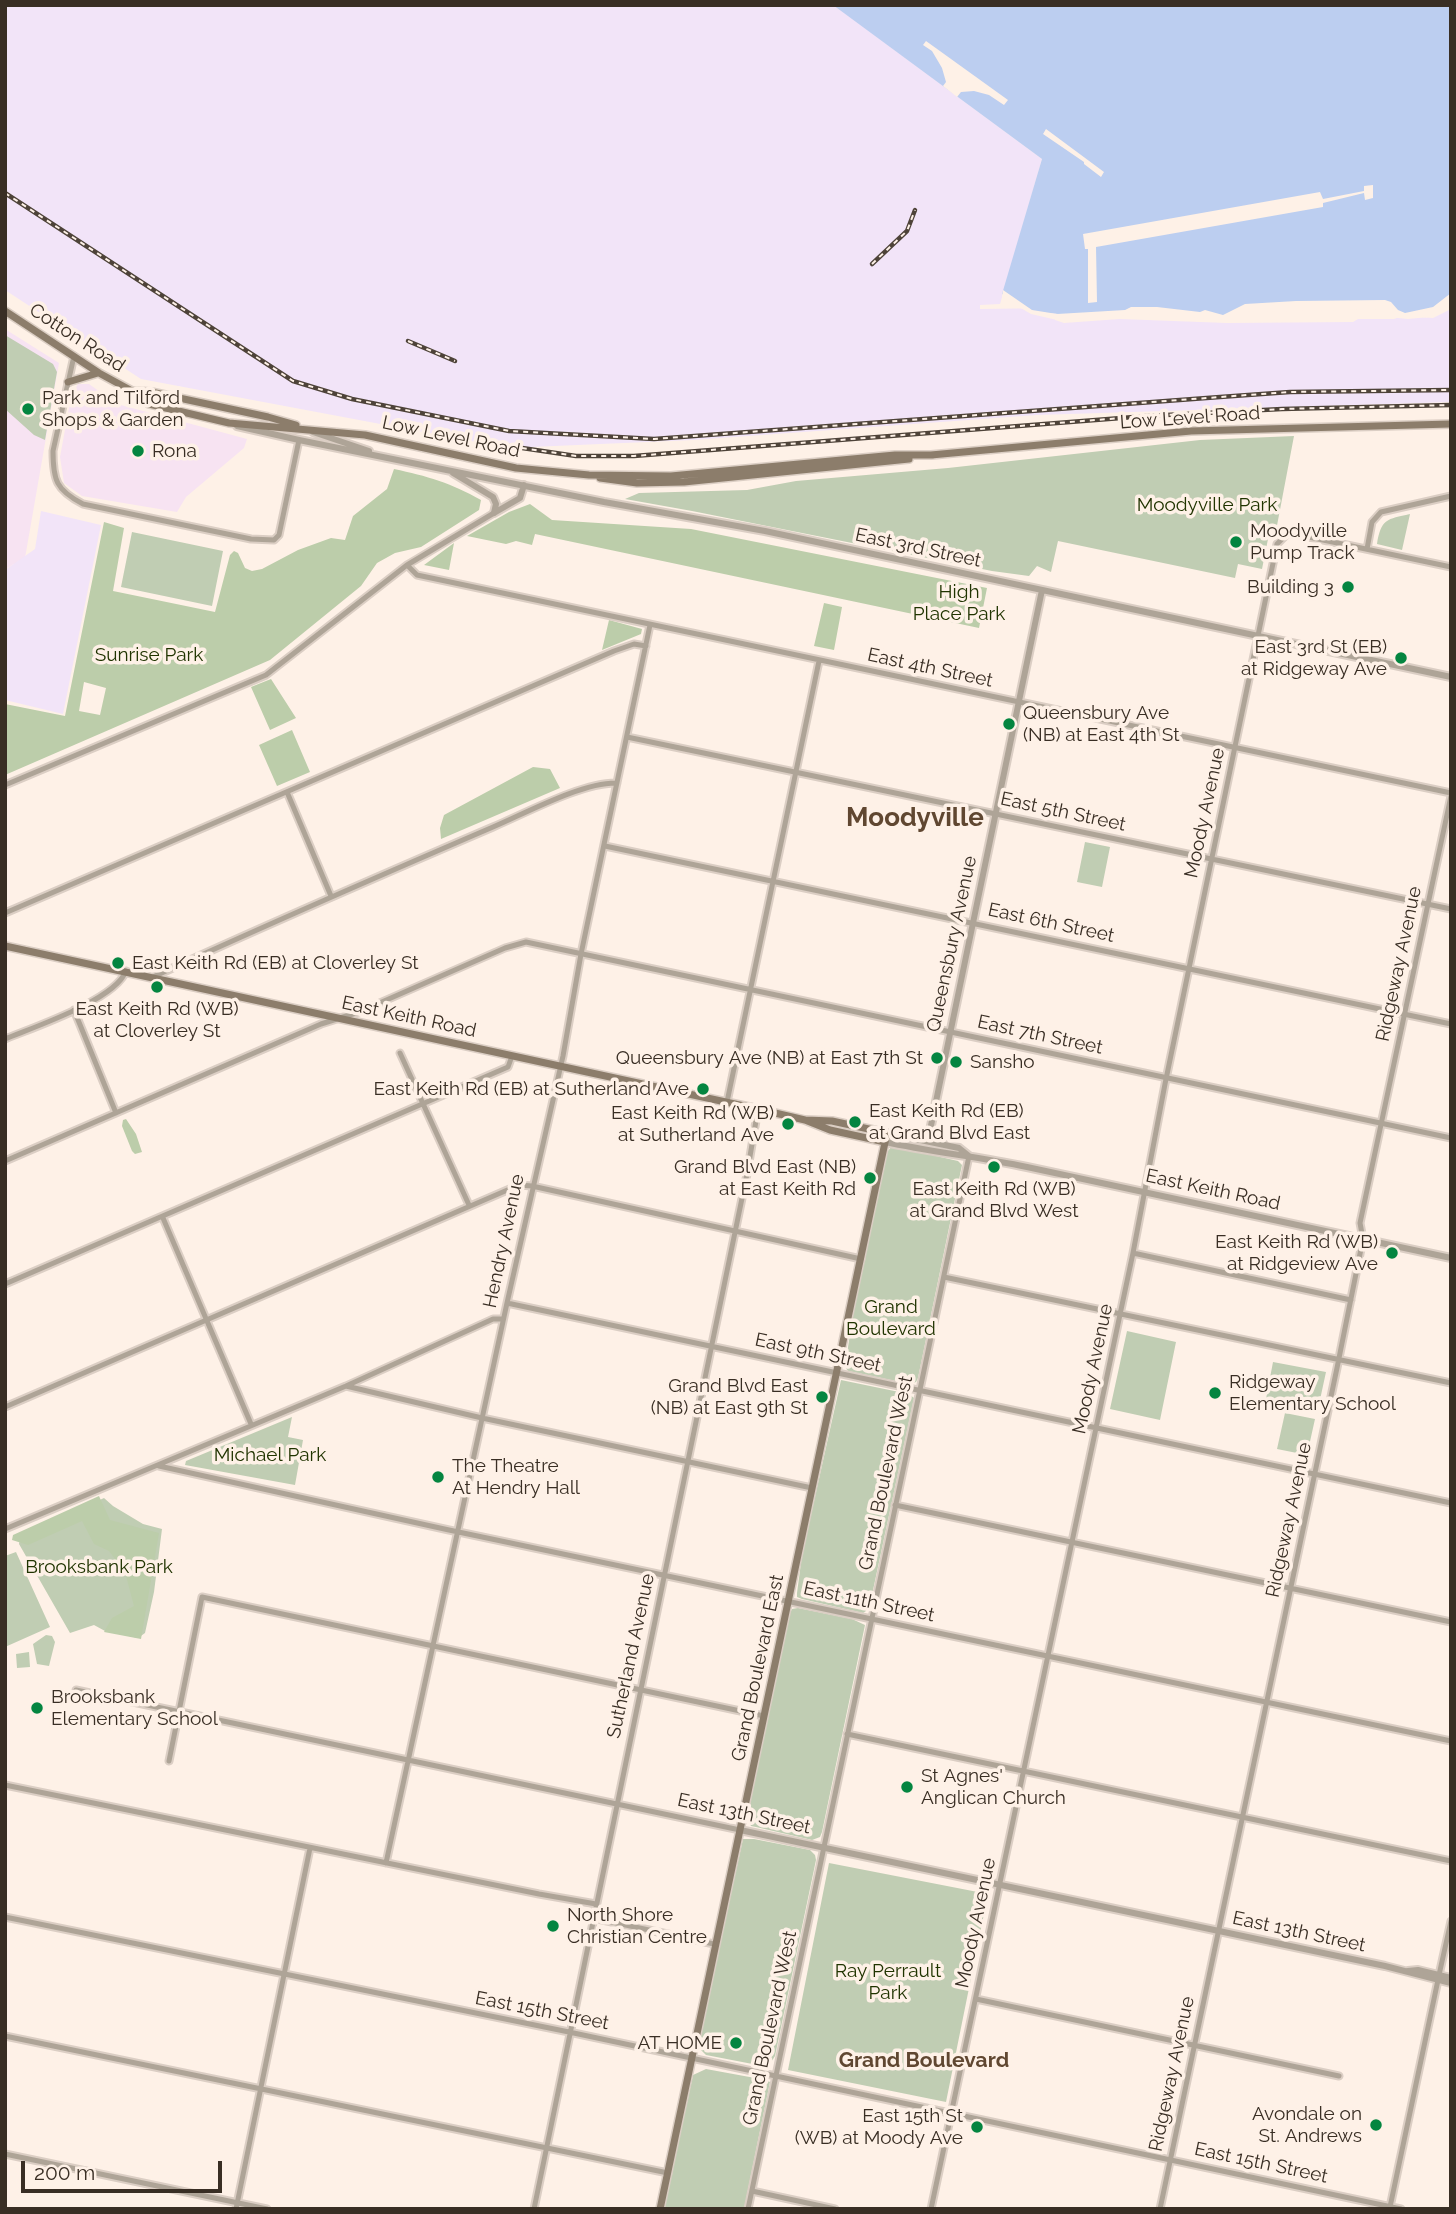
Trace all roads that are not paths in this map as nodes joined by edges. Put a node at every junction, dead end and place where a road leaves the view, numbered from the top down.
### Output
1 (5, 311) edge
2 (74, 356) junction
3 (99, 373) junction
4 (68, 382) junction
5 (132, 391) junction
6 (229, 423) junction
7 (1451, 424) edge
8 (306, 428) junction
9 (299, 440) junction
10 (377, 455) junction
11 (450, 470) junction
12 (524, 485) junction
13 (1451, 496) edge
14 (494, 513) junction
15 (1367, 549) junction
16 (407, 565) junction
17 (1451, 566) edge
18 (1042, 590) junction
19 (650, 625) junction
20 (1259, 636) junction
21 (646, 646) junction
22 (820, 661) junction
23 (1451, 677) edge
24 (1019, 703) junction
25 (627, 737) junction
26 (1235, 748) junction
27 (796, 773) junction
28 (617, 783) junction
29 (5, 785) edge
30 (287, 792) junction
31 (1451, 794) edge
32 (995, 814) junction
33 (605, 846) junction
34 (1212, 859) junction
35 (774, 880) junction
36 (331, 897) junction
37 (1428, 905) junction
38 (1451, 909) edge
39 (5, 913) edge
40 (972, 923) junction
41 (5, 946) edge
42 (581, 954) junction
43 (1189, 968) junction
44 (126, 971) junction
45 (153, 977) junction
46 (751, 990) junction
47 (74, 1010) junction
48 (1405, 1014) junction
49 (342, 1018) junction
50 (1451, 1024) edge
51 (949, 1032) junction
52 (5, 1040) edge
53 (400, 1053) dead end
54 (512, 1056) junction
55 (561, 1067) junction
56 (1166, 1077) junction
57 (727, 1102) junction
58 (422, 1105) junction
59 (758, 1109) junction
60 (116, 1113) junction
61 (1382, 1124) junction
62 (886, 1138) junction
63 (1451, 1138) edge
64 (928, 1140) junction
65 (906, 1147) junction
66 (941, 1153) junction
67 (969, 1156) junction
68 (5, 1161) edge
69 (532, 1186) junction
70 (1144, 1191) junction
71 (469, 1205) junction
72 (163, 1218) junction
73 (734, 1232) junction
74 (1363, 1239) junction
75 (1133, 1253) junction
76 (1451, 1258) edge
77 (861, 1259) junction
78 (944, 1277) junction
79 (5, 1284) edge
80 (1351, 1300) junction
81 (507, 1303) junction
82 (1121, 1313) junction
83 (503, 1319) junction
84 (207, 1320) junction
85 (710, 1346) junction
86 (1339, 1360) junction
87 (836, 1373) junction
88 (1451, 1383) edge
89 (346, 1386) junction
90 (919, 1391) junction
91 (5, 1406) edge
92 (482, 1418) junction
93 (251, 1424) junction
94 (1096, 1428) junction
95 (688, 1461) junction
96 (159, 1466) junction
97 (1314, 1474) junction
98 (812, 1488) junction
99 (1451, 1503) edge
100 (895, 1505) junction
101 (5, 1529) edge
102 (457, 1532) junction
103 (1072, 1542) junction
104 (663, 1575) junction
105 (1291, 1588) junction
106 (787, 1601) junction
107 (871, 1619) junction
108 (1451, 1622) edge
109 (433, 1646) junction
110 (1048, 1656) junction
111 (76, 1690) dead end
112 (640, 1690) junction
113 (1266, 1702) junction
114 (178, 1711) junction
115 (764, 1716) junction
116 (847, 1734) junction
117 (1451, 1741) edge
118 (408, 1759) junction
119 (169, 1761) dead end
120 (1023, 1771) junction
121 (5, 1785) edge
122 (617, 1803) junction
123 (1242, 1817) junction
124 (740, 1830) junction
125 (310, 1848) junction
126 (824, 1848) junction
127 (1451, 1861) edge
128 (386, 1863) junction
129 (1000, 1885) junction
130 (596, 1904) junction
131 (5, 1917) edge
132 (593, 1918) junction
133 (1451, 1921) edge
134 (1219, 1931) junction
135 (715, 1944) junction
136 (284, 1975) junction
137 (1438, 1978) junction
138 (1451, 1978) edge
139 (1451, 1983) edge
140 (976, 1999) junction
141 (569, 2032) junction
142 (5, 2036) edge
143 (1194, 2046) junction
144 (693, 2058) junction
145 (776, 2076) junction
146 (1339, 2076) dead end
147 (261, 2089) junction
148 (952, 2113) junction
149 (546, 2148) junction
150 (5, 2154) edge
151 (1170, 2160) junction
152 (668, 2173) junction
153 (752, 2191) junction
154 (237, 2206) edge
155 (1390, 2208) edge
156 (267, 2209) edge
157 (534, 2209) edge
158 (660, 2209) edge
159 (748, 2209) edge
160 (835, 2209) edge
161 (932, 2209) edge
162 (1160, 2209) edge
163 (1401, 2209) edge

1 - 2 main road, Cotton Road
2 - 3 main road, Cotton Road
2 - 4 street
3 - 4 main road
3 - 5 main road, Cotton Road
4 - 9 street
5 - 6 main road, Cotton Road
5 - 8 main road, Cotton Road
6 - 8 main road, Cotton Road
6 - 9 street, East 3rd Street
7 - 8 main road, Low Level Road
8 - 10 street, East 3rd Street
9 - 10 street, East 3rd Street
10 - 11 street, East 3rd Street
11 - 12 street, East 3rd Street
11 - 14 street
12 - 14 street
12 - 18 street, East 3rd Street
13 - 15 street
14 - 16 street
15 - 17 street
15 - 20 street, Moody Avenue
16 - 19 street, East 4th Street
16 - 29 street
18 - 20 street, East 3rd Street
18 - 24 street, Queensbury Avenue
19 - 21 street, Hendry Avenue
19 - 22 street, East 4th Street
20 - 23 street, East 3rd Street
20 - 26 street, Moody Avenue
21 - 25 street, Hendry Avenue
21 - 30 street
22 - 24 street, East 4th Street
22 - 27 street
24 - 26 street, East 4th Street
24 - 32 street, Queensbury Avenue
25 - 27 street, East 5th Street
25 - 28 street, Hendry Avenue
26 - 31 street, East 4th Street
26 - 34 street, Moody Avenue
27 - 32 street, East 5th Street
27 - 35 street
28 - 33 street, Hendry Avenue
28 - 36 street
30 - 36 street
30 - 39 street
31 - 37 street, Ridgeway Avenue
32 - 34 street, East 5th Street
32 - 40 street, Queensbury Avenue
33 - 35 street, East 6th Street
33 - 42 street, Hendry Avenue
34 - 37 street, East 5th Street
34 - 43 street, Moody Avenue
35 - 40 street, East 6th Street
35 - 46 street
36 - 45 street
37 - 38 street, East 5th Street
37 - 48 street, Ridgeway Avenue
40 - 43 street, East 6th Street
40 - 51 street, Queensbury Avenue
41 - 44 main road, East Keith Road
42 - 46 street, East 7th Street
42 - 49 street, East 7th Street
42 - 55 street, Hendry Avenue
43 - 48 street, East 6th Street
43 - 56 street, Moody Avenue
44 - 45 main road, East Keith Road
44 - 47 street
45 - 49 main road, East Keith Road
46 - 51 street, East 7th Street
46 - 57 street
47 - 52 street
47 - 60 street
48 - 50 street, East 6th Street
48 - 61 street, Ridgeway Avenue
49 - 54 main road, East Keith Road
49 - 60 street, East 7th Street
51 - 56 street, East 7th Street
51 - 64 street, Queensbury Avenue
53 - 58 street
54 - 55 main road, East Keith Road
54 - 58 street
55 - 57 main road, East Keith Road
55 - 69 street, Hendry Avenue
56 - 61 street, East 7th Street
56 - 70 street, Moody Avenue
57 - 59 main road, East Keith Road
58 - 71 street
58 - 72 street
59 - 62 main road, East Keith Road
59 - 73 street, Sutherland Avenue
60 - 68 street, East 7th Street
61 - 63 street, East 7th Street
61 - 74 street, Ridgeway Avenue
62 - 64 street, East Keith Road
62 - 65 street, East Keith Road
62 - 77 main road, Grand Boulevard East
64 - 65 street
64 - 66 street
64 - 67 street, East Keith Road
65 - 66 street, East Keith Road
66 - 67 street, East Keith Road
67 - 70 street, East Keith Road
67 - 78 street, Grand Boulevard West
69 - 71 street
69 - 73 street
69 - 81 street, Hendry Avenue
70 - 74 street, East Keith Road
70 - 75 street, Moody Avenue
71 - 84 street
72 - 79 street
72 - 84 street
73 - 77 street
73 - 85 street, Sutherland Avenue
74 - 76 street, East Keith Road
74 - 80 street, Ridgeway Avenue
75 - 80 street
75 - 82 street, Moody Avenue
77 - 87 main road, Grand Boulevard East
78 - 82 street
78 - 90 street, Grand Boulevard West
80 - 86 street, Ridgeway Avenue
81 - 83 street, Hendry Avenue
81 - 85 street, East 9th Street
82 - 86 street
82 - 94 street, Moody Avenue
83 - 89 street
83 - 92 street, Hendry Avenue
84 - 91 street
84 - 93 street
85 - 87 street, East 9th Street
85 - 95 street, Sutherland Avenue
86 - 88 street
86 - 97 street, Ridgeway Avenue
87 - 90 street, East 9th Street
87 - 98 main road, Grand Boulevard East
89 - 92 street
89 - 93 street
90 - 94 street, East 9th Street
90 - 100 street, Grand Boulevard West
92 - 95 street
92 - 102 street, Hendry Avenue
93 - 96 street
94 - 97 street, East 9th Street
94 - 103 street, Moody Avenue
95 - 98 street
95 - 104 street, Sutherland Avenue
96 - 101 street
96 - 102 street, East 11th Street
97 - 99 street, East 9th Street
97 - 105 street, Ridgeway Avenue
98 - 106 main road, Grand Boulevard East
100 - 103 street
100 - 107 street, Grand Boulevard West
102 - 104 street, East 11th Street
102 - 109 street, Hendry Avenue
103 - 105 street
103 - 110 street, Moody Avenue
104 - 106 street, East 11th Street
104 - 112 street, Sutherland Avenue
105 - 108 street
105 - 113 street, Ridgeway Avenue
106 - 107 street, East 11th Street
106 - 115 main road, Grand Boulevard East
107 - 110 street, East 11th Street
107 - 116 street, Grand Boulevard West
109 - 112 street
109 - 114 street
109 - 118 street, Hendry Avenue
110 - 113 street, East 11th Street
110 - 120 street, Moody Avenue
111 - 114 street, East 13th Street
112 - 115 street
112 - 122 street, Sutherland Avenue
113 - 117 street, East 11th Street
113 - 123 street, Ridgeway Avenue
114 - 118 street, East 13th Street
114 - 119 street
115 - 124 main road, Grand Boulevard East
116 - 120 street
116 - 126 street, Grand Boulevard West
118 - 122 street, East 13th Street
118 - 128 street, Hendry Avenue
120 - 123 street
120 - 129 street, Moody Avenue
121 - 125 street
122 - 124 street, East 13th Street
122 - 130 street, Sutherland Avenue
123 - 127 street
123 - 134 street, Ridgeway Avenue
124 - 126 street, East 13th Street
124 - 135 main road, Grand Boulevard East
125 - 128 street
125 - 136 street
126 - 129 street, East 13th Street
126 - 145 street, Grand Boulevard West
128 - 130 street
129 - 134 street, East 13th Street
129 - 140 street, Moody Avenue
130 - 132 street, Sutherland Avenue
131 - 136 street, East 15th Street
132 - 135 street
132 - 141 street, Sutherland Avenue
133 - 137 street
134 - 137 street, East 13th Street
134 - 143 street, Ridgeway Avenue
135 - 144 main road, Grand Boulevard East
136 - 141 street, East 15th Street
136 - 147 street
137 - 138 street, East 13th Street
137 - 139 street, East 13th Street
137 - 155 street
140 - 143 street
140 - 148 street, Moody Avenue
141 - 144 street, East 15th Street
141 - 149 street, Sutherland Avenue
142 - 147 street
143 - 146 street
143 - 151 street, Ridgeway Avenue
144 - 145 street, East 15th Street
144 - 152 main road, Grand Boulevard East
145 - 148 street, East 15th Street
145 - 153 street, Grand Boulevard West
147 - 149 street
147 - 154 street
148 - 151 street, East 15th Street
148 - 161 street, Moody Avenue
149 - 152 street
149 - 157 street, Sutherland Avenue
150 - 154 street
151 - 155 street, East 15th Street
151 - 162 street, Ridgeway Avenue
152 - 158 main road, Grand Boulevard East
153 - 159 street, Grand Boulevard West
153 - 160 street
154 - 156 street
155 - 163 street, East 15th Street

